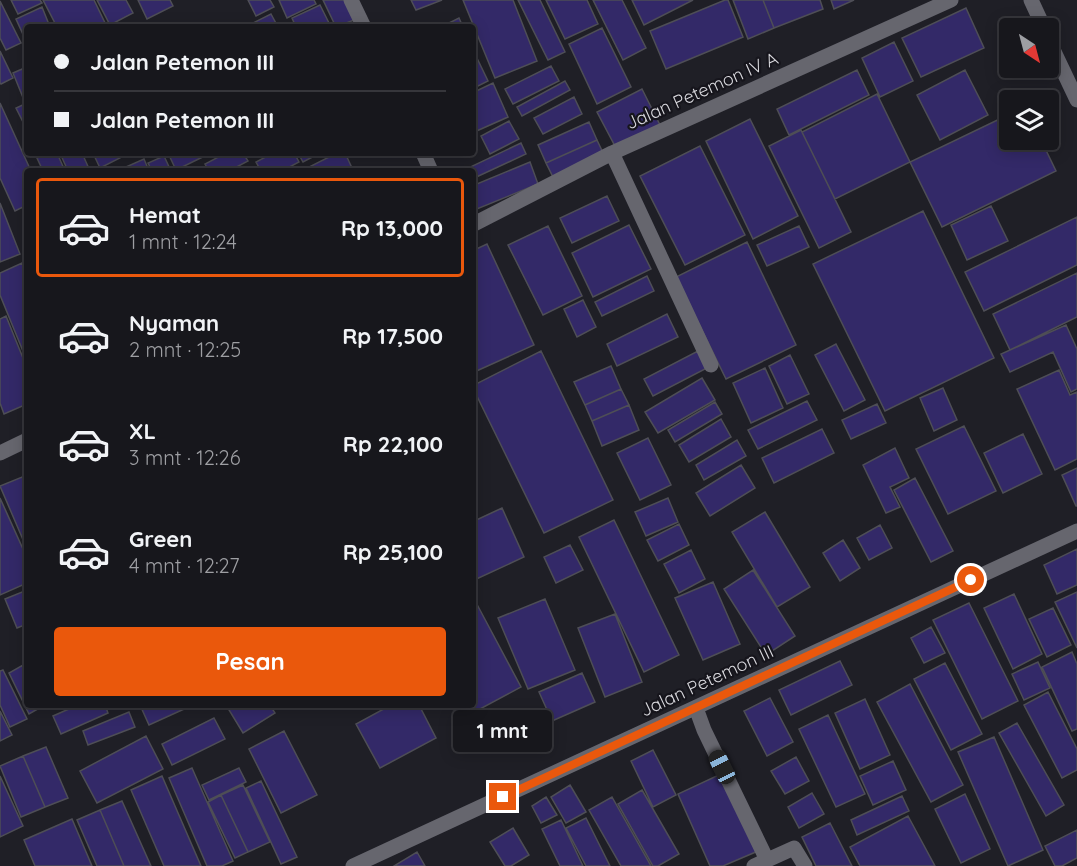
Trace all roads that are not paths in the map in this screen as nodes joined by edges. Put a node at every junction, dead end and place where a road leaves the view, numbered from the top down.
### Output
1 (351, 0) edge
2 (951, 0) edge
3 (1030, 0) edge
4 (1039, 18) edge
5 (363, 24) edge
6 (1059, 62) edge
7 (1077, 100) edge
8 (612, 153) junction
9 (476, 223) edge
10 (711, 365) dead end
11 (24, 441) edge
12 (0, 453) edge
13 (1077, 531) edge
14 (696, 708) junction
15 (761, 863) edge
16 (353, 866) edge
17 (805, 866) edge

1 - 5 street
2 - 8 street, Jalan Petemon IV A
3 - 4 street
6 - 7 street
8 - 9 street, Jalan Petemon IV A
8 - 10 street
11 - 12 street
13 - 14 street, Jalan Petemon III
14 - 15 street
14 - 16 street, Jalan Petemon III
15 - 17 street

